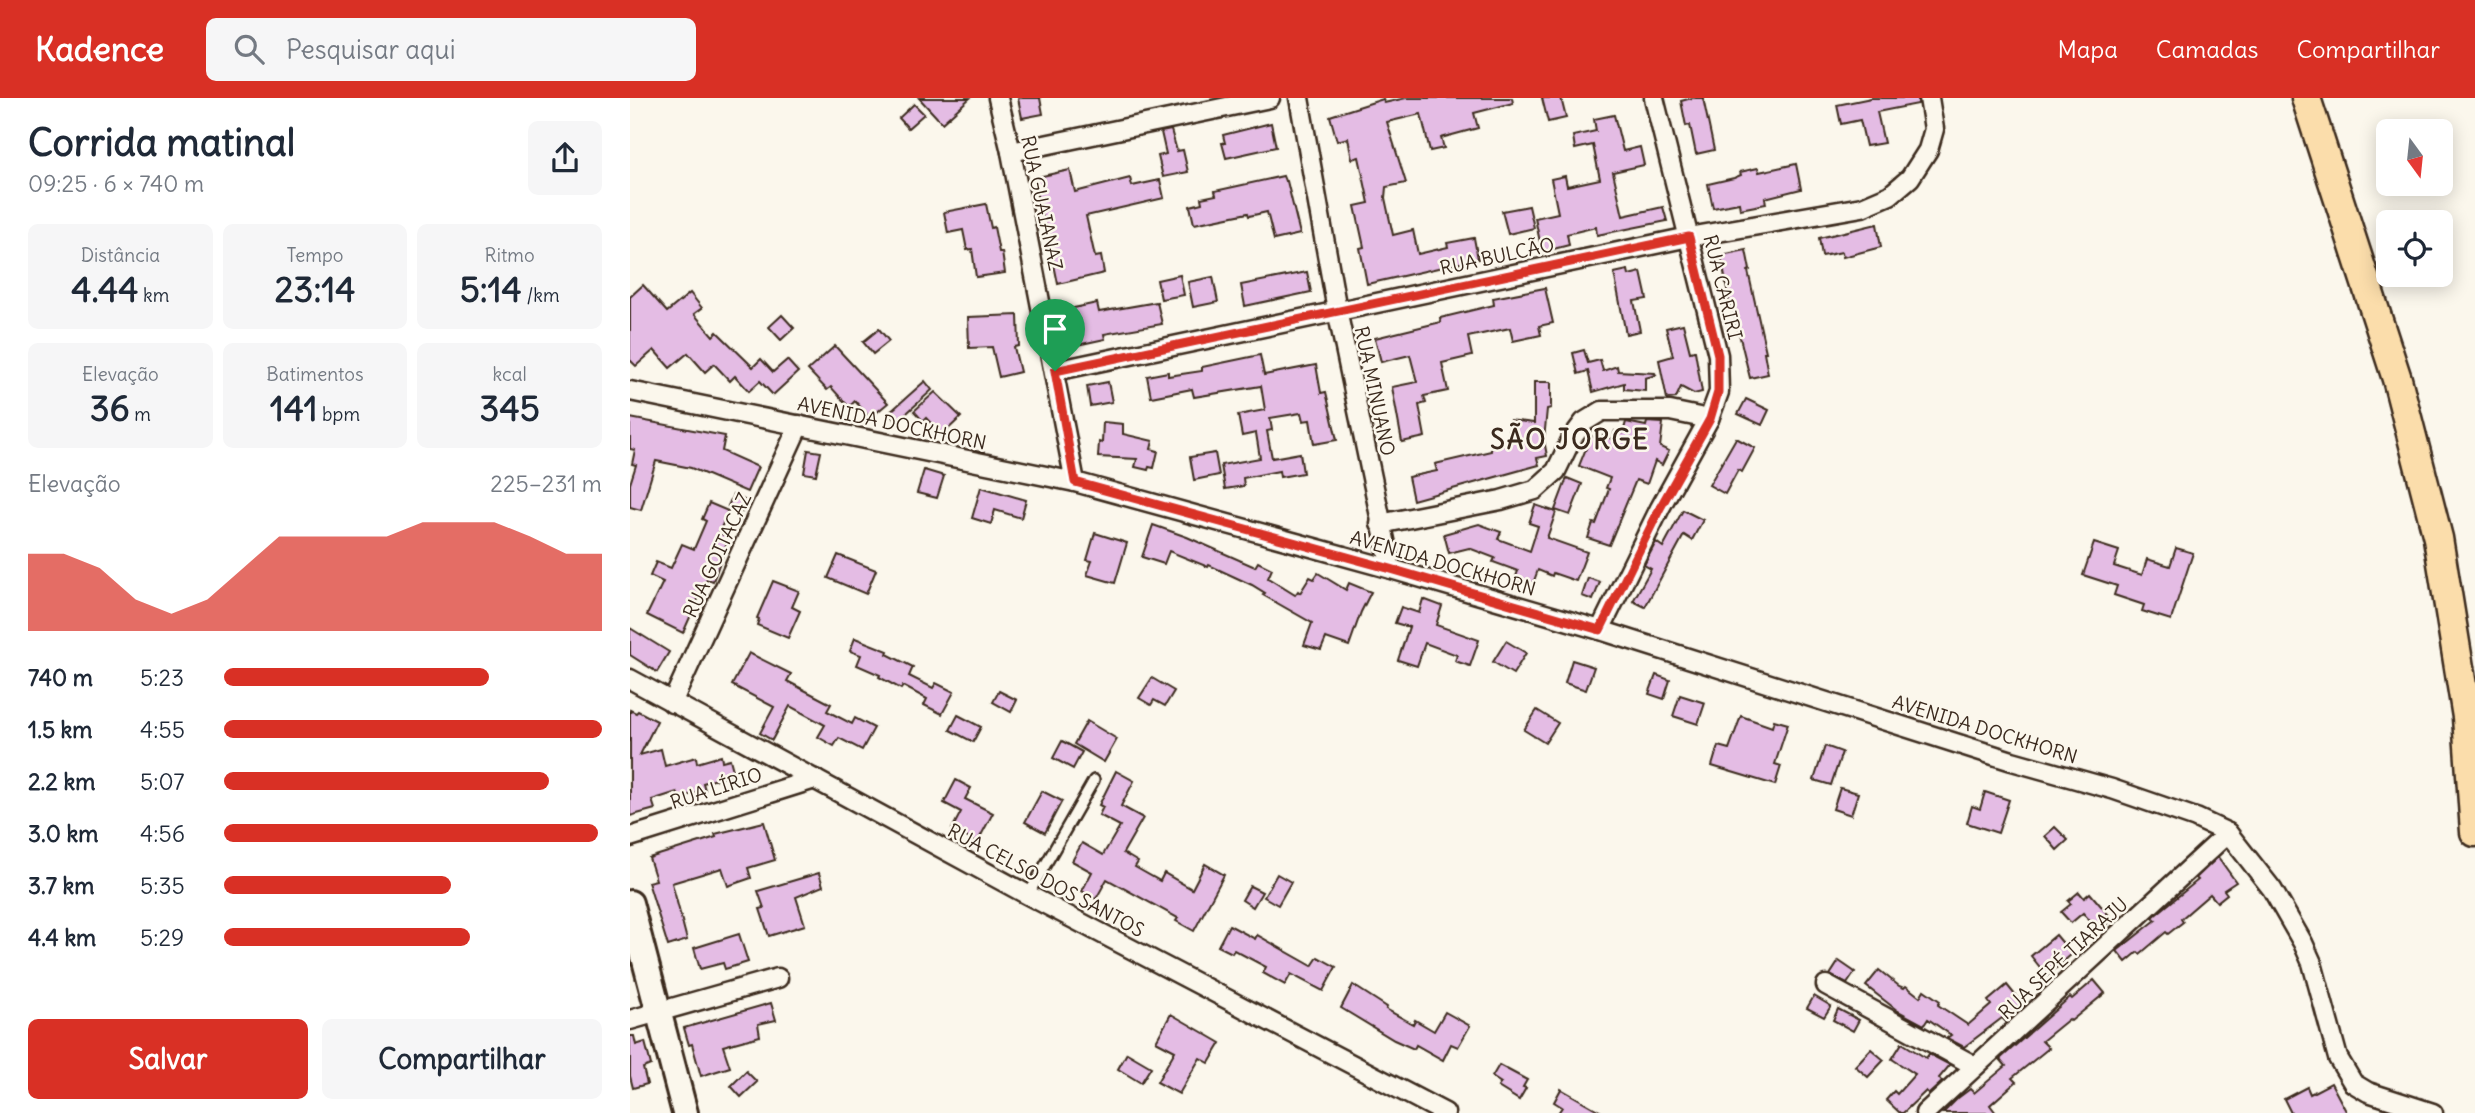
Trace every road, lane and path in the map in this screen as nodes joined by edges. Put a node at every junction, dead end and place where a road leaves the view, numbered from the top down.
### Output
1 (998, 98) edge
2 (1270, 98) edge
3 (1299, 98) edge
4 (1654, 98) edge
5 (1929, 98) edge
6 (2306, 98) edge
7 (1011, 152) junction
8 (1689, 237) junction
9 (1337, 310) junction
10 (1055, 371) junction
11 (630, 391) edge
12 (1710, 419) junction
13 (799, 425) junction
14 (1075, 482) junction
15 (1380, 524) junction
16 (1391, 569) junction
17 (1600, 630) junction
18 (630, 679) edge
19 (672, 703) junction
20 (2471, 717) edge
21 (815, 779) junction
22 (1094, 779) dead end
23 (2475, 832) edge
24 (2228, 833) junction
25 (630, 837) edge
26 (1027, 895) junction
27 (630, 903) edge
28 (778, 978) dead end
29 (1826, 985) dead end
30 (657, 1013) junction
31 (630, 1020) edge
32 (1975, 1066) junction
33 (685, 1113) edge
34 (1445, 1113) edge
35 (1925, 1113) edge
36 (2433, 1113) edge

1 - 7 street, RUA GUAIANAZ
2 - 7 street
3 - 9 street, RUA MINUANO
4 - 8 street, RUA CARIRI
5 - 8 street, RUA BULCÃO
6 - 20 main road
7 - 10 street, RUA GUAIANAZ
8 - 9 street, RUA BULCÃO
8 - 12 street, RUA CARIRI
9 - 10 street, RUA BULCÃO
9 - 15 street, RUA MINUANO
10 - 14 street, RUA GUAIANAZ
11 - 13 street, AVENIDA DOCKHORN
12 - 15 street
12 - 17 street, RUA CARIRI
13 - 14 street, AVENIDA DOCKHORN
13 - 19 street, RUA GOITACAZ
14 - 16 street, AVENIDA DOCKHORN
15 - 16 street, RUA MINUANO
16 - 17 street, AVENIDA DOCKHORN
17 - 24 street, AVENIDA DOCKHORN
18 - 19 street, RUA CELSO DOS SANTOS
19 - 21 street, RUA CELSO DOS SANTOS
20 - 23 main road
21 - 25 street, RUA LÍRIO
21 - 26 street, RUA CELSO DOS SANTOS
22 - 26 lane
24 - 32 street, RUA SEPÉ TIARAJU
24 - 36 street
26 - 34 street, RUA CELSO DOS SANTOS
27 - 30 street
28 - 30 street
29 - 32 street
30 - 31 street
30 - 33 street
32 - 35 street, RUA SEPÉ TIARAJU

